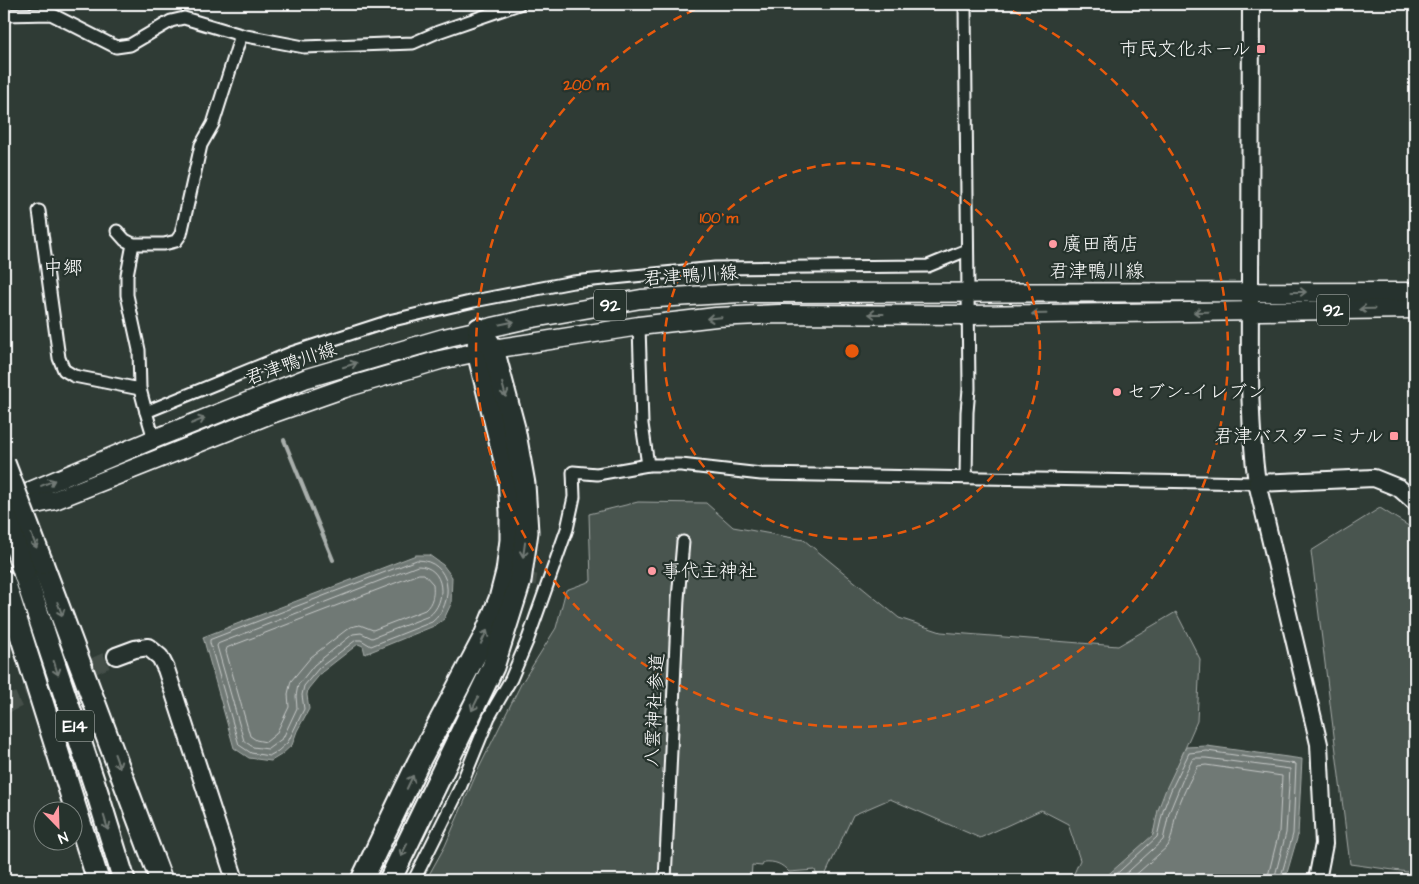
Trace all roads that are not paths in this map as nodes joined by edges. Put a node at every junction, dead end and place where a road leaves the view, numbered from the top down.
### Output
1 (519, 4) edge
2 (965, 4) edge
3 (1251, 4) edge
4 (50, 9) edge
5 (4, 15) edge
6 (241, 35) junction
7 (40, 211) dead end
8 (117, 231) dead end
9 (133, 244) junction
10 (967, 250) junction
11 (1250, 291) junction
12 (967, 292) junction
13 (1415, 292) edge
14 (1415, 309) edge
15 (1250, 311) junction
16 (968, 314) junction
17 (639, 326) junction
18 (480, 329) junction
19 (486, 350) junction
20 (140, 389) junction
21 (146, 412) junction
22 (154, 439) junction
23 (4, 463) edge
24 (648, 465) junction
25 (966, 477) junction
26 (1257, 483) junction
27 (1415, 502) edge
28 (5, 511) edge
29 (683, 542) dead end
30 (33, 568) junction
31 (4, 581) edge
32 (116, 656) tunnel mouth
33 (69, 784) junction
34 (363, 878) edge
35 (1322, 879) edge
36 (92, 880) edge
37 (98, 880) edge
38 (124, 880) edge
39 (161, 880) edge
40 (235, 880) edge
41 (390, 880) edge
42 (414, 880) edge
43 (664, 880) edge

1 - 6 street
2 - 10 street
3 - 11 street
4 - 5 street
4 - 6 street
6 - 9 street
7 - 20 street
8 - 9 street
9 - 20 street
10 - 12 street
10 - 21 street
11 - 12 main road, 君津鴨川線 / 92
11 -> 13 main road, 君津鴨川線 / 92
11 - 15 street
12 - 16 street
18 -> 12 main road, 君津鴨川線 / 92
14 -> 15 main road, 92
15 -> 16 main road, 92
15 - 26 street
16 -> 17 main road, 92
16 - 25 street
17 - 19 main road, 92
17 - 24 street
18 - 19 highway
22 -> 18 main road, 君津鴨川線 / 92
19 - 28 main road, 92
34 -> 19 highway
19 -> 41 highway
20 - 21 street
21 - 22 street
28 -> 22 main road, 君津鴨川線 / 92
23 -> 30 highway, bridge
24 - 25 street
24 - 42 street
25 - 26 street
26 - 27 street
26 - 35 street
28 - 30 highway, E14, bridge
29 - 43 street, 八雲神社参道
30 -> 38 highway, E14
30 -> 39 highway
31 - 33 highway, E14
32 - 40 street
33 - 36 highway
33 - 37 highway, E14

